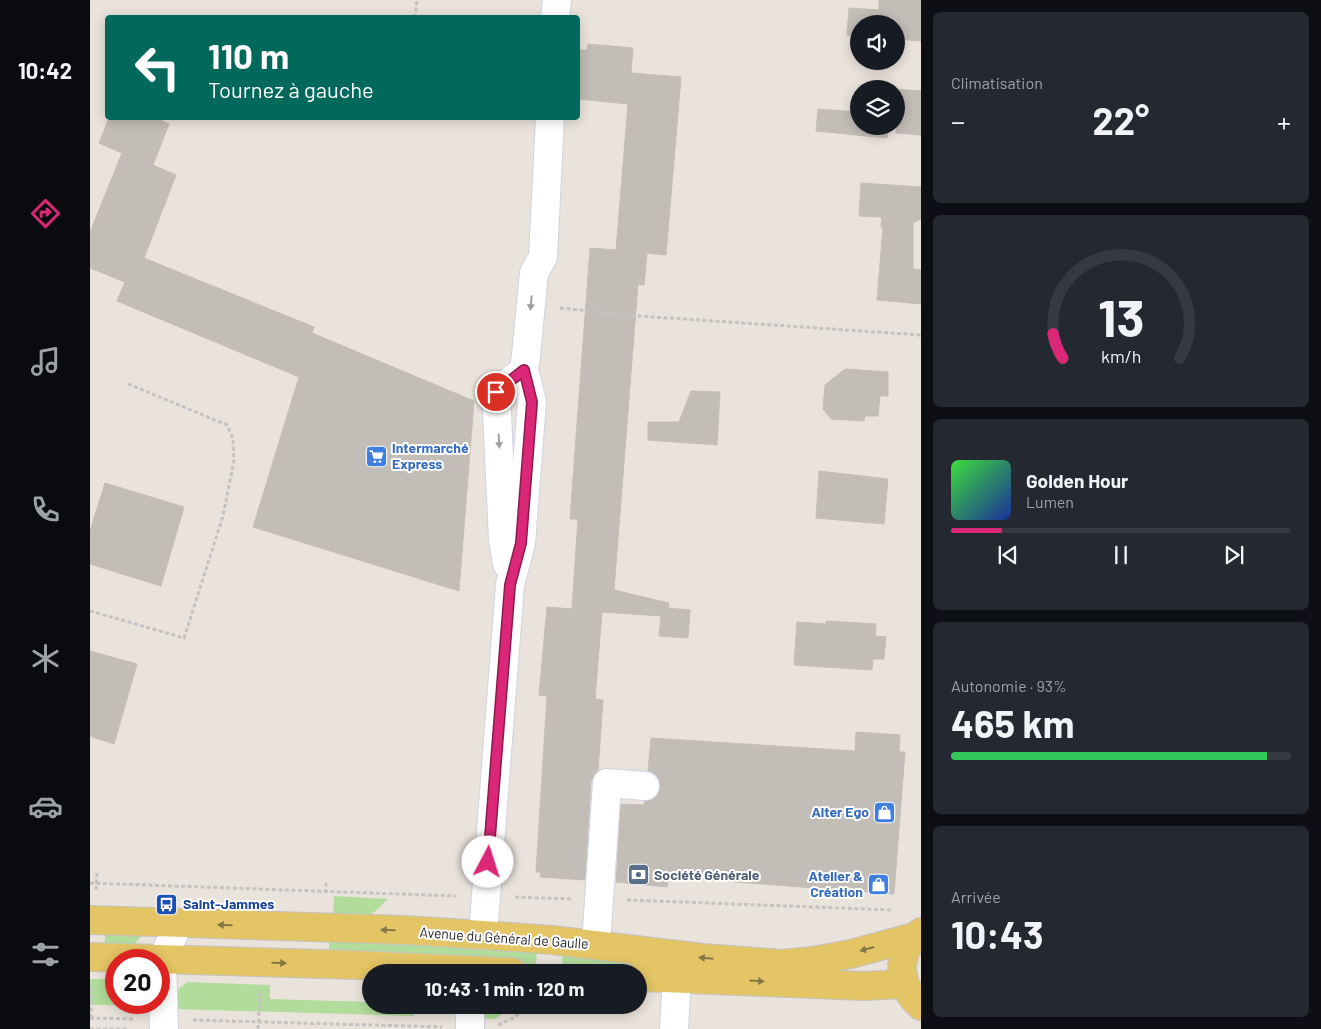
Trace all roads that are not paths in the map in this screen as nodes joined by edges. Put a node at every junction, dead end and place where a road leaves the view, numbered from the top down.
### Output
1 (556, 0) edge
2 (555, 15) edge
3 (550, 120) edge
4 (645, 786) dead end
5 (90, 920) edge
6 (179, 923) junction
7 (918, 934) edge
8 (483, 935) junction
9 (596, 944) junction
10 (167, 949) edge
11 (90, 957) edge
12 (105, 958) edge
13 (170, 960) edge
14 (362, 965) edge
15 (647, 977) edge
16 (677, 978) junction
17 (905, 984) junction
18 (921, 1006) edge
19 (674, 1029) edge

1 - 2 street
3 -> 8 street
4 - 9 street
5 - 6 main road, Avenue du Général de Gaulle
8 -> 6 main road, Avenue du Général de Gaulle
6 - 10 street
7 -> 9 main road, Avenue du Général de Gaulle
7 - 17 main road, Avenue du Général de Gaulle
8 - 9 main road, Avenue du Général de Gaulle
11 - 12 main road
13 -> 14 main road
15 - 16 main road
16 -> 17 main road
16 - 19 street
17 - 18 main road

